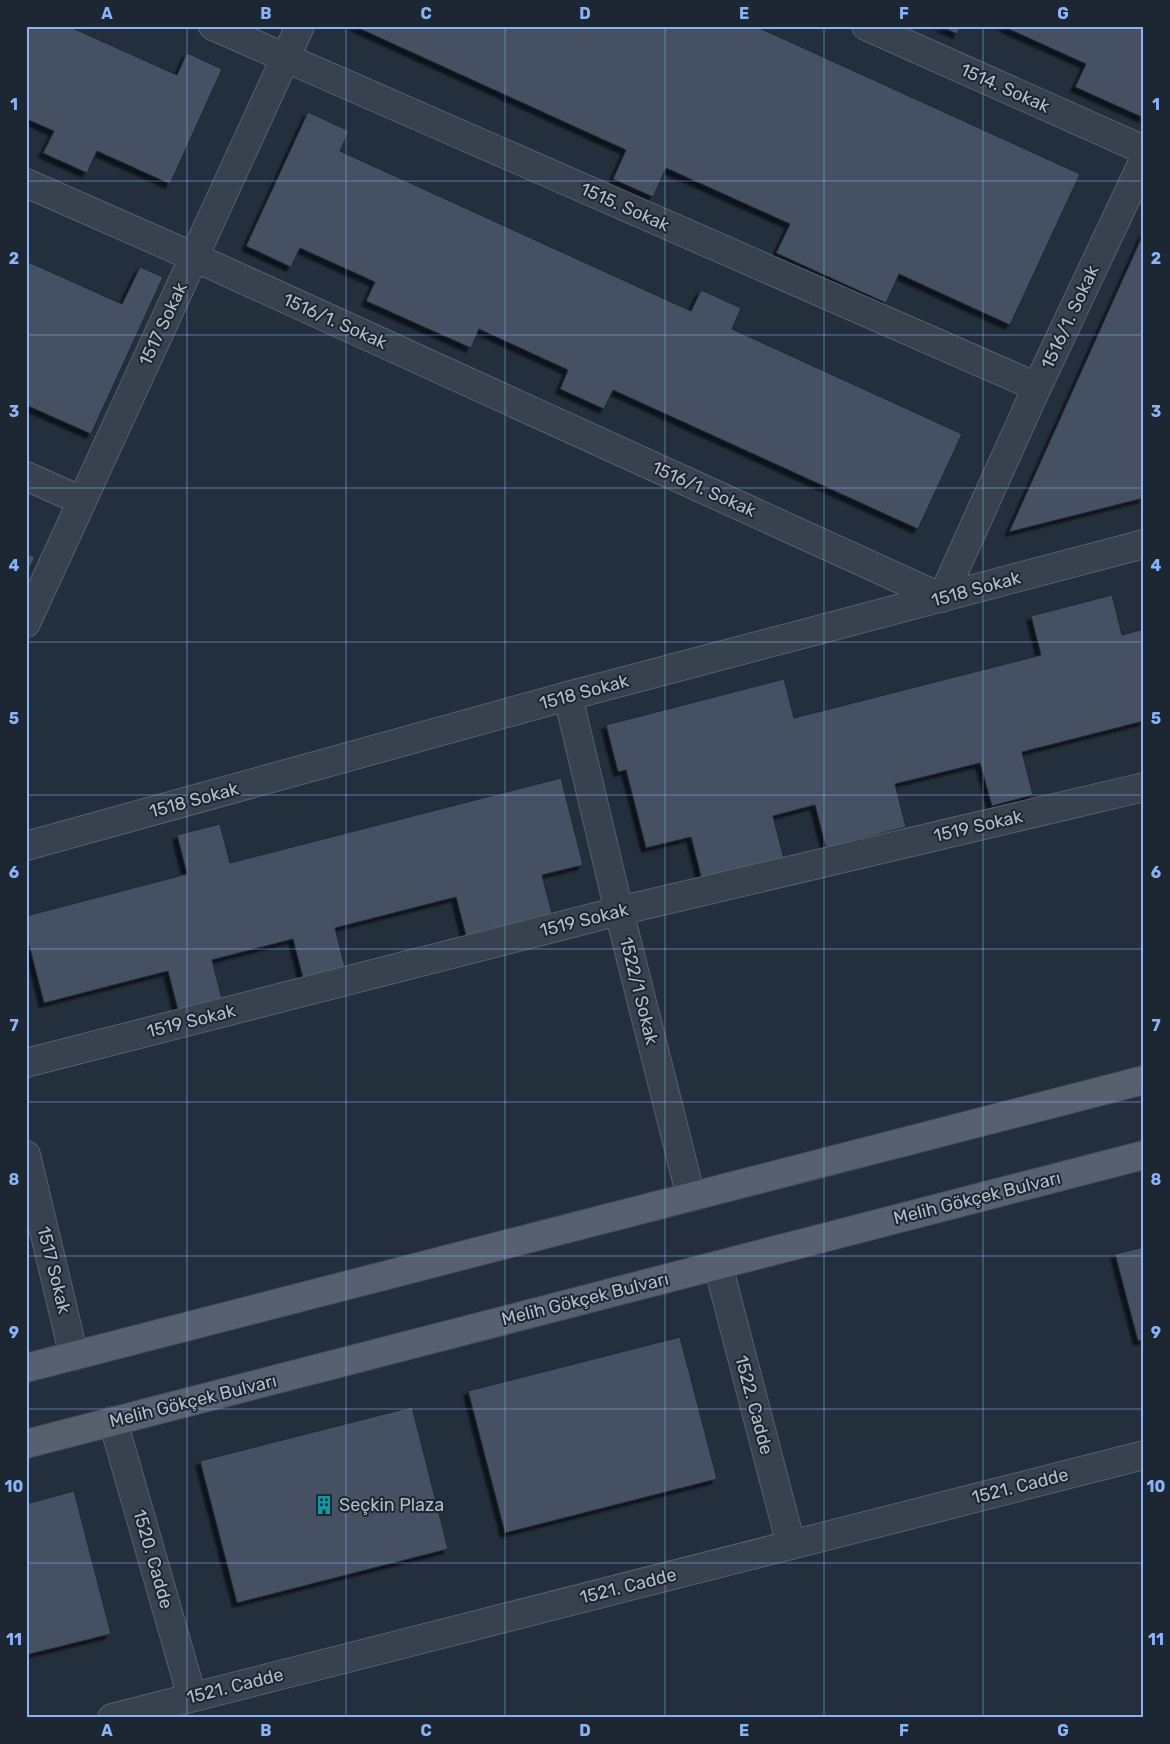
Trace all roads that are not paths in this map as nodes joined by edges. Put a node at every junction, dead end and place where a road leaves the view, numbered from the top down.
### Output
1 (213, 26) edge
2 (300, 26) edge
3 (866, 26) edge
4 (285, 59) junction
5 (1144, 150) edge
6 (1144, 160) edge
7 (26, 183) edge
8 (194, 257) junction
9 (1037, 387) junction
10 (26, 476) edge
11 (82, 501) junction
12 (1144, 544) edge
13 (942, 598) junction
14 (26, 623) edge
15 (568, 696) junction
16 (1144, 787) edge
17 (26, 846) edge
18 (619, 911) junction
19 (26, 1063) edge
20 (1144, 1080) edge
21 (26, 1155) edge
22 (1144, 1156) edge
23 (690, 1197) junction
24 (718, 1265) junction
25 (74, 1356) junction
26 (26, 1368) edge
27 (113, 1421) junction
28 (26, 1444) edge
29 (1144, 1455) edge
30 (791, 1545) junction
31 (192, 1698) junction
32 (112, 1718) edge

1 - 4 street, 1515. Sokak
2 - 4 street, 1517 Sokak
3 - 5 street, 1514. Sokak
4 - 8 street, 1517 Sokak
4 - 9 street, 1515. Sokak
6 - 9 street, 1516/1. Sokak
7 - 8 street, 1516/1. Sokak
8 - 11 street, 1517 Sokak
8 - 13 street, 1516/1. Sokak
9 - 13 street, 1516/1. Sokak
10 - 11 street
11 - 14 street, 1517 Sokak
12 - 13 street, 1518 Sokak
13 - 15 street, 1518 Sokak
15 - 17 street, 1518 Sokak
15 - 18 street, 1522/1 Sokak
16 - 18 street, 1519 Sokak
18 - 19 street, 1519 Sokak
18 - 23 street, 1522/1 Sokak
20 - 23 main road
21 - 25 street, 1517 Sokak
22 - 24 main road, Melih Gökçek Bulvarı
23 - 25 main road
24 - 27 main road, Melih Gökçek Bulvarı
24 - 30 street, 1522. Cadde
25 - 26 main road
27 - 28 main road, Melih Gökçek Bulvarı
27 - 31 street, 1520. Cadde
29 - 30 street, 1521. Cadde
30 - 31 street, 1521. Cadde
31 - 32 street, 1521. Cadde

